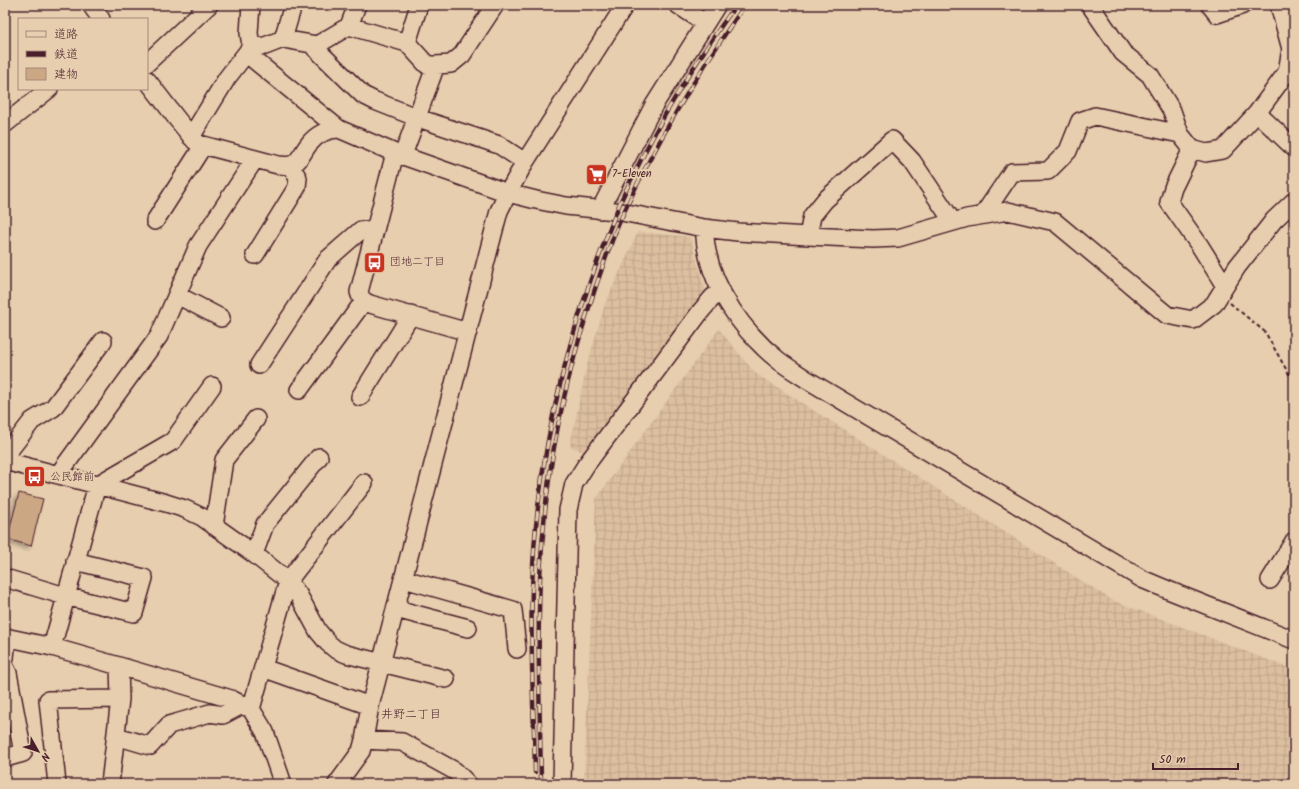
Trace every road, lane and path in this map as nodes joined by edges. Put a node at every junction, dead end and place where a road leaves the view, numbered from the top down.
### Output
1 (91, 5) edge
2 (209, 5) edge
3 (251, 5) edge
4 (293, 5) edge
5 (357, 5) edge
6 (419, 5) edge
7 (495, 5) edge
8 (625, 5) edge
9 (678, 5) edge
10 (717, 5) edge
11 (1090, 5) edge
12 (1210, 5) edge
13 (1243, 5) edge
14 (1279, 5) edge
15 (100, 18) edge
16 (705, 23) junction
17 (349, 26) junction
18 (283, 39) junction
19 (407, 42) junction
20 (312, 45) junction
21 (251, 47) junction
22 (148, 62) edge
23 (436, 65) junction
24 (148, 81) edge
25 (49, 90) edge
26 (1257, 113) junction
27 (418, 118) junction
28 (5, 124) edge
29 (339, 129) junction
30 (1180, 134) junction
31 (197, 141) junction
32 (1294, 148) edge
33 (1192, 150) junction
34 (399, 154) junction
35 (255, 159) junction
36 (525, 162) junction
37 (290, 165) junction
38 (508, 193) junction
39 (1294, 201) edge
40 (600, 210) junction
41 (983, 215) junction
42 (155, 221) dead end
43 (953, 222) junction
44 (704, 228) junction
45 (374, 232) junction
46 (808, 236) junction
47 (255, 255) dead end
48 (1222, 290) junction
49 (722, 293) junction
50 (177, 295) junction
51 (364, 302) junction
52 (411, 315) junction
53 (221, 318) dead end
54 (468, 332) junction
55 (103, 340) dead end
56 (258, 365) dead end
57 (1294, 383) edge
58 (212, 386) dead end
59 (300, 390) dead end
60 (360, 397) dead end
61 (256, 419) dead end
62 (5, 456) edge
63 (319, 457) dead end
64 (5, 461) edge
65 (58, 475) junction
66 (364, 483) dead end
67 (97, 485) junction
68 (214, 526) junction
69 (1294, 541) edge
70 (254, 554) junction
71 (75, 561) junction
72 (5, 578) edge
73 (404, 579) junction
74 (1270, 580) dead end
75 (288, 581) junction
76 (65, 596) junction
77 (396, 609) junction
78 (468, 628) dead end
79 (6, 637) edge
80 (1294, 640) edge
81 (52, 647) junction
82 (517, 649) dead end
83 (5, 658) edge
84 (382, 662) junction
85 (119, 666) junction
86 (5, 667) edge
87 (263, 668) junction
88 (446, 679) dead end
89 (120, 700) junction
90 (370, 706) junction
91 (247, 707) junction
92 (116, 736) junction
93 (364, 740) junction
94 (5, 758) edge
95 (57, 784) edge
96 (110, 784) edge
97 (283, 784) edge
98 (338, 784) edge
99 (468, 784) edge
100 (562, 784) edge

1 - 15 street
2 - 22 street
3 - 21 street
4 - 18 street
5 - 17 street
6 - 19 street
7 - 23 street
8 - 36 street
9 - 16 street
10 - 16 street
11 - 30 street
12 - 13 street
14 - 26 street
16 - 40 street
17 - 19 street
17 - 20 street
18 - 20 street
18 - 21 street
19 - 23 street
20 - 27 street
21 - 29 street
21 - 31 street
23 - 27 street
24 - 31 street
25 - 28 street
26 - 32 street
26 - 33 street
27 - 34 street
27 - 36 street
29 - 34 street
29 - 37 street
30 - 33 street
30 - 41 street
31 - 35 street
31 - 42 street
33 - 48 street
34 - 38 street
34 - 45 street
35 - 37 street
35 - 50 street
36 - 38 street
37 - 47 street
38 - 40 street
38 - 54 street
39 - 48 street
40 - 44 street
41 - 43 street
41 - 48 street
43 - 46 street
43 - 46 street
44 - 46 street
44 - 49 street
45 - 51 street
45 - 56 street
48 - 57 path
49 - 80 street
49 - 100 street
50 - 53 street
50 - 65 street
51 - 52 street
51 - 59 street
52 - 54 street
52 - 60 street
54 - 73 street
55 - 62 street
58 - 67 street
61 - 68 street
63 - 70 street
64 - 65 street
65 - 67 street
66 - 75 street
67 - 68 street
67 - 71 street
68 - 70 street
69 - 74 street
70 - 75 street
71 - 76 street
71 - 76 street
72 - 76 street
73 - 77 street
73 - 82 street
75 - 84 street
75 - 87 street
76 - 81 street
77 - 78 street
77 - 84 street
79 - 81 street
79 - 83 street
81 - 85 street
84 - 88 street
84 - 90 street
85 - 89 street
85 - 91 street
86 - 94 street
87 - 90 street
87 - 91 street
89 - 92 street
89 - 95 street
90 - 93 street
91 - 92 street
91 - 97 street
92 - 96 street
93 - 98 street
93 - 99 street

